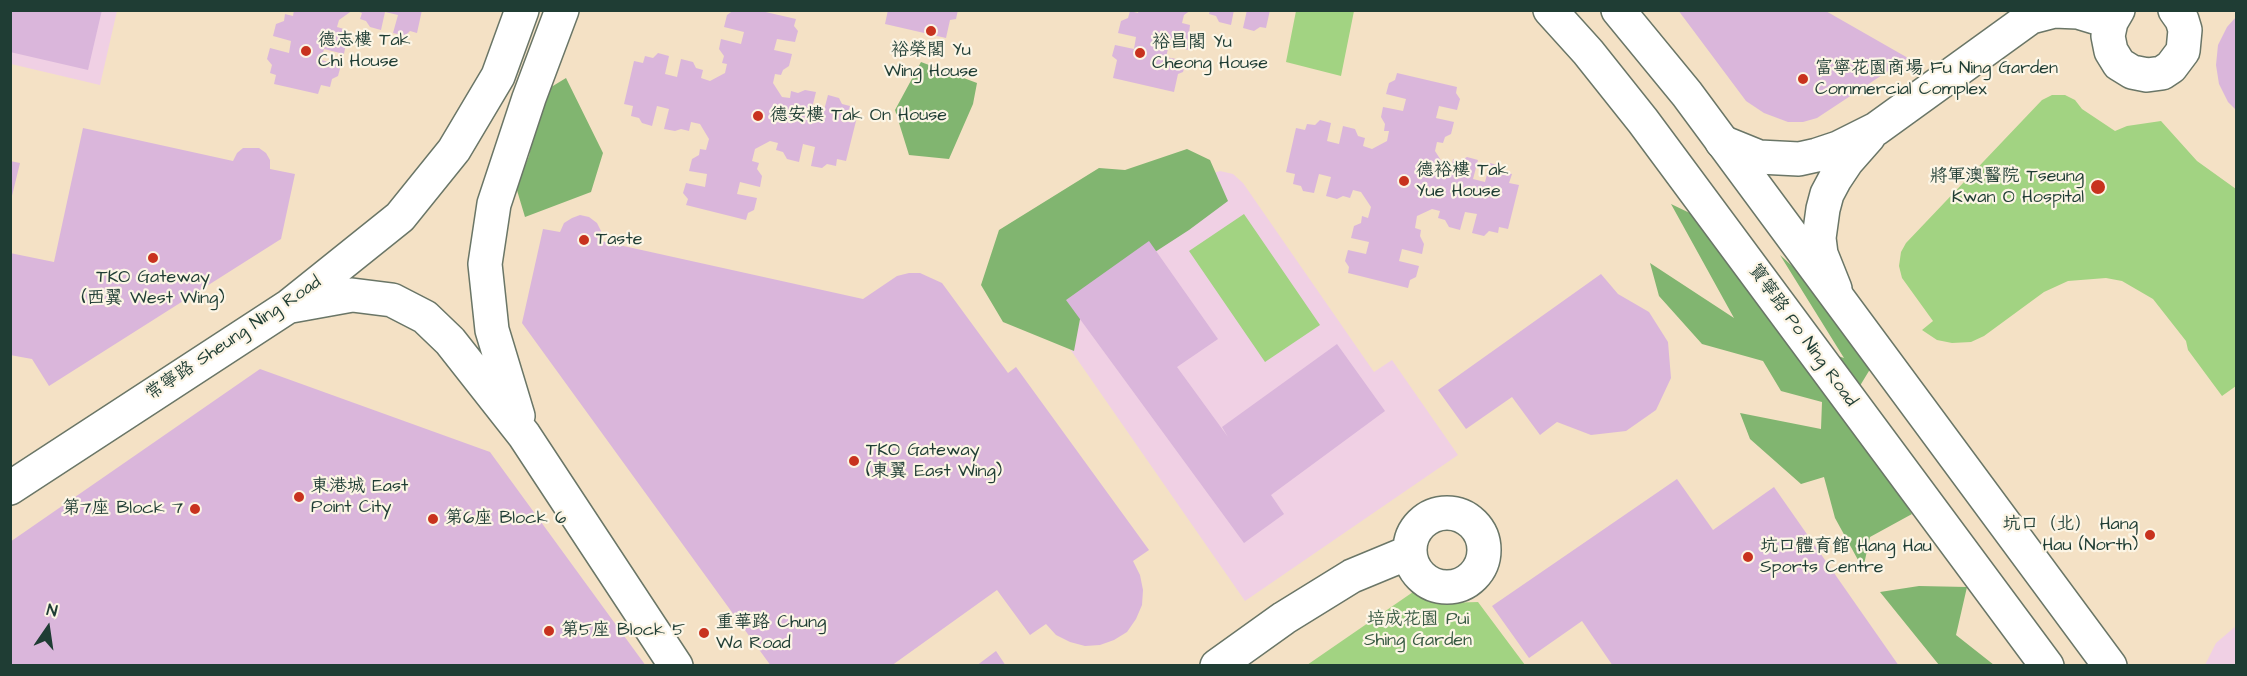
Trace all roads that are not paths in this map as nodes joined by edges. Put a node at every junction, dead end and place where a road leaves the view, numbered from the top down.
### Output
1 (522, 10) edge
2 (562, 10) edge
3 (1550, 10) edge
4 (1618, 10) edge
5 (2175, 10) edge
6 (2114, 16) edge
7 (1876, 129) junction
8 (1722, 142) junction
9 (1840, 301) junction
10 (289, 306) junction
11 (524, 435) junction
12 (10, 488) edge
13 (1410, 552) dead end
14 (676, 666) edge
15 (1217, 666) edge
16 (2047, 666) edge
17 (2109, 666) edge

1 - 10 street, 常寧路 Sheung Ning Road
2 - 11 street
3 - 16 street, 寶寧路 Po Ning Road
4 - 8 street
5 - 6 street
6 - 7 street
7 - 8 street
7 - 9 street
8 - 9 street
9 - 17 street
10 - 11 street
10 - 12 street, 常寧路 Sheung Ning Road
11 - 14 street
13 - 15 street

